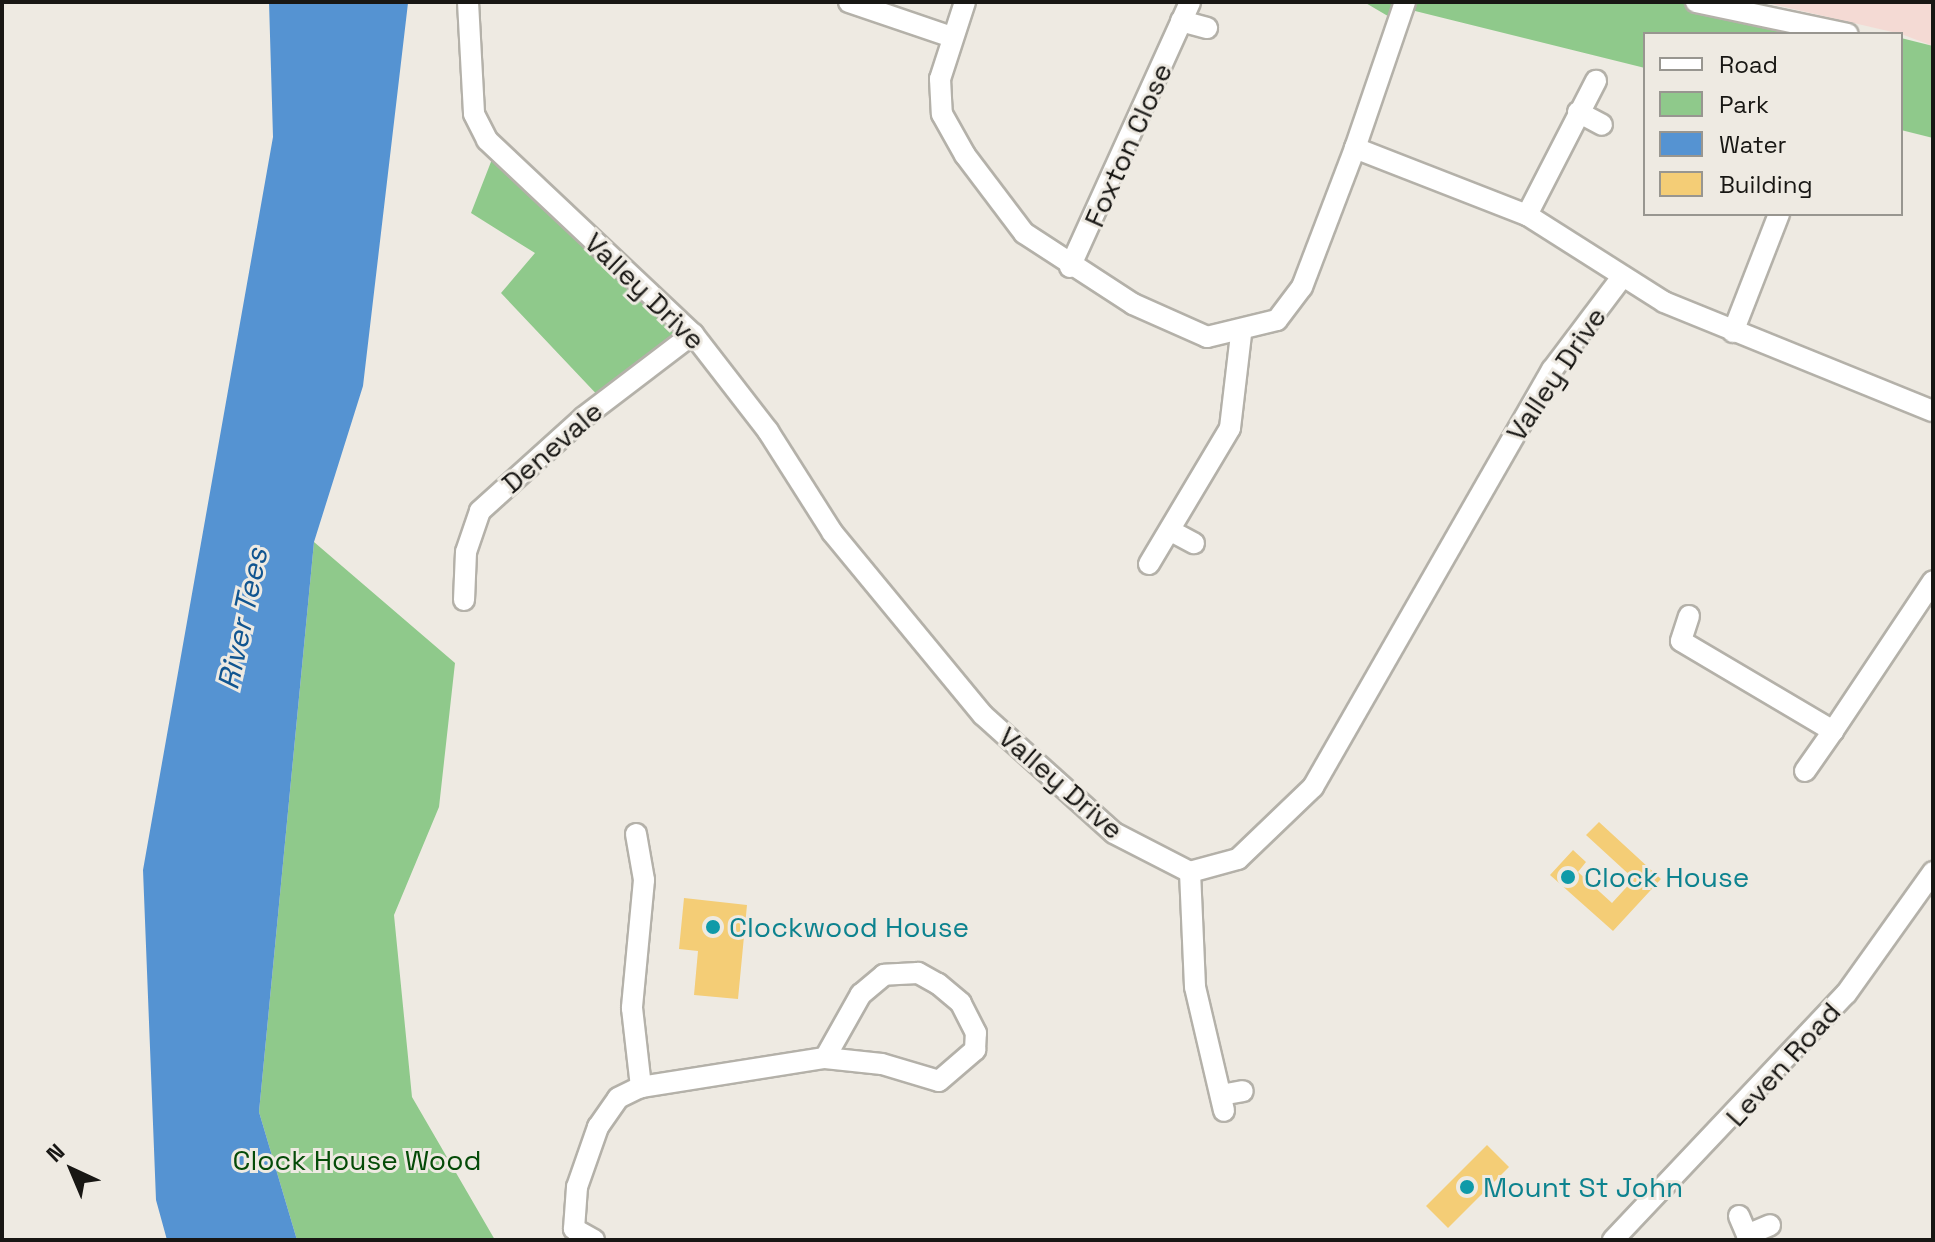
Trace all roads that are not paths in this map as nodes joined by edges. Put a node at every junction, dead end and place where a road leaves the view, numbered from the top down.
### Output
1 (468, 2) edge
2 (849, 2) edge
3 (965, 2) edge
4 (1405, 2) edge
5 (1696, 2) edge
6 (1185, 11) edge
7 (1207, 28) dead end
8 (1808, 31) edge
9 (952, 37) junction
10 (1596, 81) dead end
11 (1578, 112) junction
12 (1602, 125) dead end
13 (1355, 148) junction
14 (1527, 215) junction
15 (1778, 216) edge
16 (1070, 267) junction
17 (1622, 277) junction
18 (1733, 332) junction
19 (693, 334) junction
20 (1241, 334) junction
21 (1932, 409) edge
22 (1171, 531) junction
23 (1194, 543) dead end
24 (1149, 564) dead end
25 (1933, 581) edge
26 (467, 596) dead end
27 (1689, 616) dead end
28 (1833, 731) junction
29 (1805, 771) dead end
30 (631, 842) dead end
31 (1190, 872) junction
32 (1933, 872) edge
33 (825, 1058) junction
34 (641, 1087) junction
35 (1243, 1091) dead end
36 (1770, 1225) dead end
37 (1745, 1230) edge
38 (594, 1240) edge
39 (1613, 1240) edge

1 - 19 street, Valley Drive
2 - 9 street
3 - 9 street
4 - 13 street
5 - 8 street
6 - 7 street, Foxton Close
6 - 16 street, Foxton Close
9 - 16 street
10 - 11 street
11 - 12 street
11 - 14 street
13 - 14 street
13 - 20 street
14 - 17 street
15 - 18 street
16 - 20 street
17 - 18 street, Valley Drive
17 - 31 street, Valley Drive
18 - 21 street, Valley Drive
19 - 26 street, Denevale
19 - 31 street, Valley Drive
20 - 22 street
22 - 23 street
22 - 24 street
25 - 28 street
27 - 28 street
28 - 29 street
30 - 34 street
31 - 35 street
32 - 39 street, Leven Road
33 - 33 street
33 - 34 street
34 - 38 street
36 - 37 street

